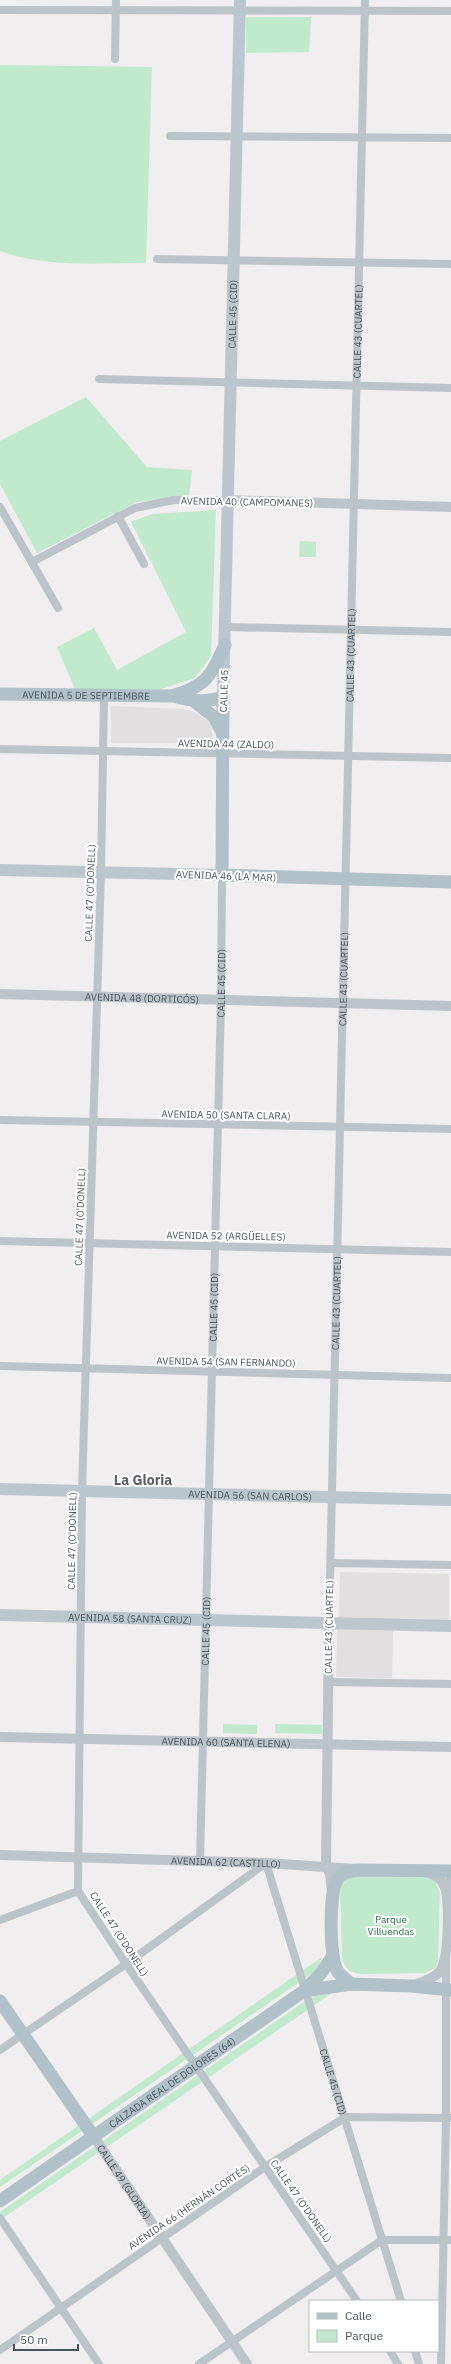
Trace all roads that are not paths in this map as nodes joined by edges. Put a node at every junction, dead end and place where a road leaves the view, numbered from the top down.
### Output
1 (116, 0) edge
2 (365, 0) edge
3 (240, 5) edge
4 (0, 10) edge
5 (116, 10) junction
6 (364, 10) junction
7 (451, 11) edge
8 (115, 59) dead end
9 (236, 135) junction
10 (170, 136) dead end
11 (362, 136) junction
12 (451, 138) edge
13 (157, 258) dead end
14 (234, 260) junction
15 (360, 262) junction
16 (451, 264) edge
17 (99, 379) dead end
18 (230, 382) junction
19 (356, 386) junction
20 (451, 388) edge
21 (228, 500) junction
22 (354, 504) junction
23 (451, 506) edge
24 (0, 507) edge
25 (118, 516) junction
26 (32, 562) junction
27 (144, 564) dead end
28 (58, 608) dead end
29 (226, 627) junction
30 (351, 630) junction
31 (451, 632) edge
32 (225, 645) junction
33 (2, 695) edge
34 (104, 696) junction
35 (194, 696) junction
36 (223, 697) junction
37 (222, 732) junction
38 (0, 749) edge
39 (104, 752) junction
40 (223, 754) junction
41 (348, 756) junction
42 (451, 758) edge
43 (0, 870) edge
44 (101, 872) junction
45 (222, 876) junction
46 (346, 879) junction
47 (451, 882) edge
48 (0, 994) edge
49 (97, 997) junction
50 (221, 1000) junction
51 (343, 1003) junction
52 (451, 1006) edge
53 (0, 1120) edge
54 (94, 1122) junction
55 (218, 1125) junction
56 (340, 1127) junction
57 (451, 1129) edge
58 (0, 1241) edge
59 (88, 1243) junction
60 (215, 1246) junction
61 (338, 1249) junction
62 (451, 1252) edge
63 (0, 1366) edge
64 (85, 1368) junction
65 (212, 1372) junction
66 (335, 1375) junction
67 (451, 1378) edge
68 (0, 1489) edge
69 (82, 1491) junction
70 (209, 1494) junction
71 (332, 1497) junction
72 (451, 1500) edge
73 (331, 1563) junction
74 (451, 1565) edge
75 (0, 1615) edge
76 (81, 1617) junction
77 (206, 1620) junction
78 (329, 1623) junction
79 (451, 1626) edge
80 (328, 1682) junction
81 (451, 1684) edge
82 (0, 1737) edge
83 (79, 1739) junction
84 (203, 1742) junction
85 (327, 1744) junction
86 (451, 1747) edge
87 (0, 1855) edge
88 (78, 1858) junction
89 (200, 1861) junction
90 (266, 1863) junction
91 (326, 1866) junction
92 (359, 1870) junction
93 (425, 1872) junction
94 (451, 1872) edge
95 (78, 1891) junction
96 (332, 1892) junction
97 (447, 1896) junction
98 (0, 1920) edge
99 (445, 1956) junction
100 (332, 1957) junction
101 (126, 1964) junction
102 (352, 1984) junction
103 (411, 1986) junction
104 (449, 1990) edge
105 (304, 1991) junction
106 (0, 2000) edge
107 (23, 2035) junction
108 (0, 2050) edge
109 (195, 2066) junction
110 (346, 2117) junction
111 (449, 2118) edge
112 (94, 2137) junction
113 (265, 2167) junction
114 (0, 2201) edge
115 (0, 2218) edge
116 (163, 2237) junction
117 (382, 2240) junction
118 (447, 2240) edge
119 (337, 2270) junction
120 (356, 2300) edge
121 (400, 2300) edge
122 (61, 2308) junction
123 (232, 2341) junction
124 (0, 2350) edge
125 (391, 2352) edge
126 (415, 2352) edge
127 (99, 2364) edge
128 (199, 2364) edge
129 (247, 2364) edge
130 (398, 2364) edge
131 (419, 2364) edge
132 (441, 2364) edge

1 - 5 street
2 - 6 street, CALLE 43 (CUARTEL)
3 - 5 street
3 - 6 street
3 - 9 main road, CALLE 45 (CID)
4 - 5 street
5 - 8 street
6 - 7 street
6 - 11 street, CALLE 43 (CUARTEL)
9 - 10 street
9 - 11 street
9 - 14 main road, CALLE 45 (CID)
11 - 12 street
11 - 15 street, CALLE 43 (CUARTEL)
13 - 14 street
14 - 15 street
14 - 18 main road, CALLE 45 (CID)
15 - 16 street
15 - 19 street, CALLE 43 (CUARTEL)
17 - 18 street
18 - 19 street
18 - 21 main road, CALLE 45 (CID)
19 - 20 street
19 - 22 street, CALLE 43 (CUARTEL)
21 - 22 street, AVENIDA 40 (CAMPOMANES)
21 - 25 street, AVENIDA 40 (CAMPOMANES)
21 - 29 main road, CALLE 45 (CID)
22 - 23 street, AVENIDA 40 (CAMPOMANES)
22 - 30 street, CALLE 43 (CUARTEL)
24 - 26 street
25 - 26 street, AVENIDA 40 (CAMPOMANES)
25 - 27 street
26 - 28 street
29 - 30 street
29 - 32 main road, CALLE 45
30 - 31 street
30 - 41 street, CALLE 43 (CUARTEL)
32 - 35 main road
32 - 36 main road, CALLE 45
33 - 34 main road, AVENIDA 5 DE SEPTIEMBRE
34 - 35 main road, AVENIDA 5 DE SEPTIEMBRE
34 - 39 street, CALLE 47 (O'DONELL)
35 - 36 main road, AVENIDA 5 DE SEPTIEMBRE
35 - 37 main road
36 - 37 main road, CALLE 45
37 - 40 main road, CALLE 45
38 - 39 street, AVENIDA 44 (ZALDO)
39 - 40 street, AVENIDA 44 (ZALDO)
39 - 44 street, CALLE 47 (O'DONELL)
40 - 41 street, AVENIDA 44 (ZALDO)
40 - 45 main road, CALLE 45 (CID)
41 - 42 street, AVENIDA 44 (ZALDO)
41 - 46 street, CALLE 43 (CUARTEL)
43 - 44 main road, AVENIDA 46 (LA MAR)
44 - 45 main road, AVENIDA 46 (LA MAR)
44 - 49 street, CALLE 47 (O'DONELL)
45 - 46 main road, AVENIDA 46 (LA MAR)
45 - 50 street, CALLE 45 (CID)
46 - 47 main road, AVENIDA 46 (LA MAR)
46 - 51 street, CALLE 43 (CUARTEL)
48 - 49 street, AVENIDA 48 (DORTICÓS)
49 - 50 street, AVENIDA 48 (DORTICÓS)
49 - 54 street, CALLE 47 (O'DONELL)
50 - 51 street, AVENIDA 48 (DORTICÓS)
50 - 55 street, CALLE 45 (CID)
51 - 52 street, AVENIDA 48 (DORTICÓS)
51 - 56 street, CALLE 43 (CUARTEL)
53 - 54 street, AVENIDA 50 (SANTA CLARA)
54 - 55 street, AVENIDA 50 (SANTA CLARA)
54 - 59 street, CALLE 47 (O'DONELL)
55 - 56 street, AVENIDA 50 (SANTA CLARA)
55 - 60 street, CALLE 45 (CID)
56 - 57 street, AVENIDA 50 (SANTA CLARA)
56 - 61 street, CALLE 43 (CUARTEL)
58 - 59 street, AVENIDA 52 (ARGÜELLES)
59 - 60 street, AVENIDA 52 (ARGÜELLES)
59 - 64 street, CALLE 47 (O'DONELL)
60 - 61 street, AVENIDA 52 (ARGÜELLES)
60 - 65 street, CALLE 45 (CID)
61 - 62 street, AVENIDA 52 (ARGÜELLES)
61 - 66 street, CALLE 43 (CUARTEL)
63 - 64 street, AVENIDA 54 (SAN FERNANDO)
64 - 65 street, AVENIDA 54 (SAN FERNANDO)
64 - 69 street, CALLE 47 (O'DONELL)
65 - 66 street, AVENIDA 54 (SAN FERNANDO)
65 - 70 street, CALLE 45 (CID)
66 - 67 street, AVENIDA 54 (SAN FERNANDO)
66 - 71 street, CALLE 43 (CUARTEL)
68 - 69 main road, AVENIDA 56 (SAN CARLOS)
69 - 70 main road, AVENIDA 56 (SAN CARLOS)
69 - 76 street, CALLE 47 (O'DONELL)
70 - 71 main road, AVENIDA 56 (SAN CARLOS)
70 - 77 street, CALLE 45 (CID)
71 - 72 main road, AVENIDA 56 (SAN CARLOS)
71 - 73 street, CALLE 43 (CUARTEL)
73 - 74 street
73 - 78 street, CALLE 43 (CUARTEL)
75 - 76 main road, AVENIDA 58 (SANTA CRUZ)
76 - 77 main road, AVENIDA 58 (SANTA CRUZ)
76 - 83 street, CALLE 47 (O'DONELL)
77 - 78 main road, AVENIDA 58 (SANTA CRUZ)
77 - 84 street, CALLE 45 (CID)
78 - 79 main road, AVENIDA 58 (SANTA CRUZ)
78 - 80 street, CALLE 43 (CUARTEL)
80 - 81 street
80 - 85 street, CALLE 43 (CUARTEL)
82 - 83 street, AVENIDA 60 (SANTA ELENA)
83 - 84 street, AVENIDA 60 (SANTA ELENA)
83 - 88 street, CALLE 47 (O'DONELL)
84 - 85 street, AVENIDA 60 (SANTA ELENA)
84 - 89 street, CALLE 45 (CID)
85 - 86 street, AVENIDA 60 (SANTA ELENA)
85 - 91 street, CALLE 43 (CUARTEL)
87 - 88 street, AVENIDA 62 (CASTILLO)
88 - 89 street, AVENIDA 62 (CASTILLO)
88 - 95 street, CALLE 47 (O'DONELL)
89 - 90 street, AVENIDA 62 (CASTILLO)
90 - 91 street, AVENIDA 62 (CASTILLO)
90 - 101 street
90 - 105 street, CALLE 45 (CID)
91 - 92 street, AVENIDA 62 (CASTILLO)
91 - 96 street, CALLE 43 (CUARTEL)
92 - 93 main road, AVENIDA 62 (CASTILLO)
92 - 96 main road
93 - 94 main road, AVENIDA 62 (CASTILLO)
93 - 97 street
94 - 97 street
95 - 98 street
95 - 101 street, CALLE 47 (O'DONELL)
96 - 100 main road, CALLE 43 (CUARTEL)
97 - 99 street
99 - 103 street
99 - 104 street
100 - 102 main road
100 - 105 main road, CALZADA REAL DE DOLORES (64)
101 - 107 street
101 - 109 street, CALLE 47 (O'DONELL)
102 - 103 main road
102 - 105 main road, CALZADA REAL DE DOLORES (64)
103 - 104 main road
104 - 111 street
105 - 109 main road, CALZADA REAL DE DOLORES (64)
105 - 110 street, CALLE 45 (CID)
106 - 107 main road, CALLE 49 (GLORIA)
107 - 108 street
107 - 112 main road, CALLE 49 (GLORIA)
109 - 112 main road, CALZADA REAL DE DOLORES (64)
109 - 113 street, CALLE 47 (O'DONELL)
110 - 111 street
110 - 113 street, AVENIDA 66 (HERNÁN CORTÉS)
110 - 117 street, CALLE 45 (CID)
111 - 118 street
112 - 114 main road, CALZADA REAL DE DOLORES (64)
112 - 116 street, CALLE 49 (GLORIA)
113 - 116 street, AVENIDA 66 (HERNÁN CORTÉS)
113 - 119 street, CALLE 47 (O'DONELL)
115 - 122 street
116 - 122 street, AVENIDA 66 (HERNÁN CORTÉS)
116 - 123 street, CALLE 49 (GLORIA)
117 - 118 street
117 - 119 street
117 - 121 street, CALLE 45 (CID)
118 - 132 street
119 - 120 street, CALLE 47 (O'DONELL)
119 - 123 street
122 - 124 street, AVENIDA 66 (HERNÁN CORTÉS)
122 - 127 street
123 - 128 street
123 - 129 street, CALLE 49 (GLORIA)
125 - 130 street
126 - 131 street

